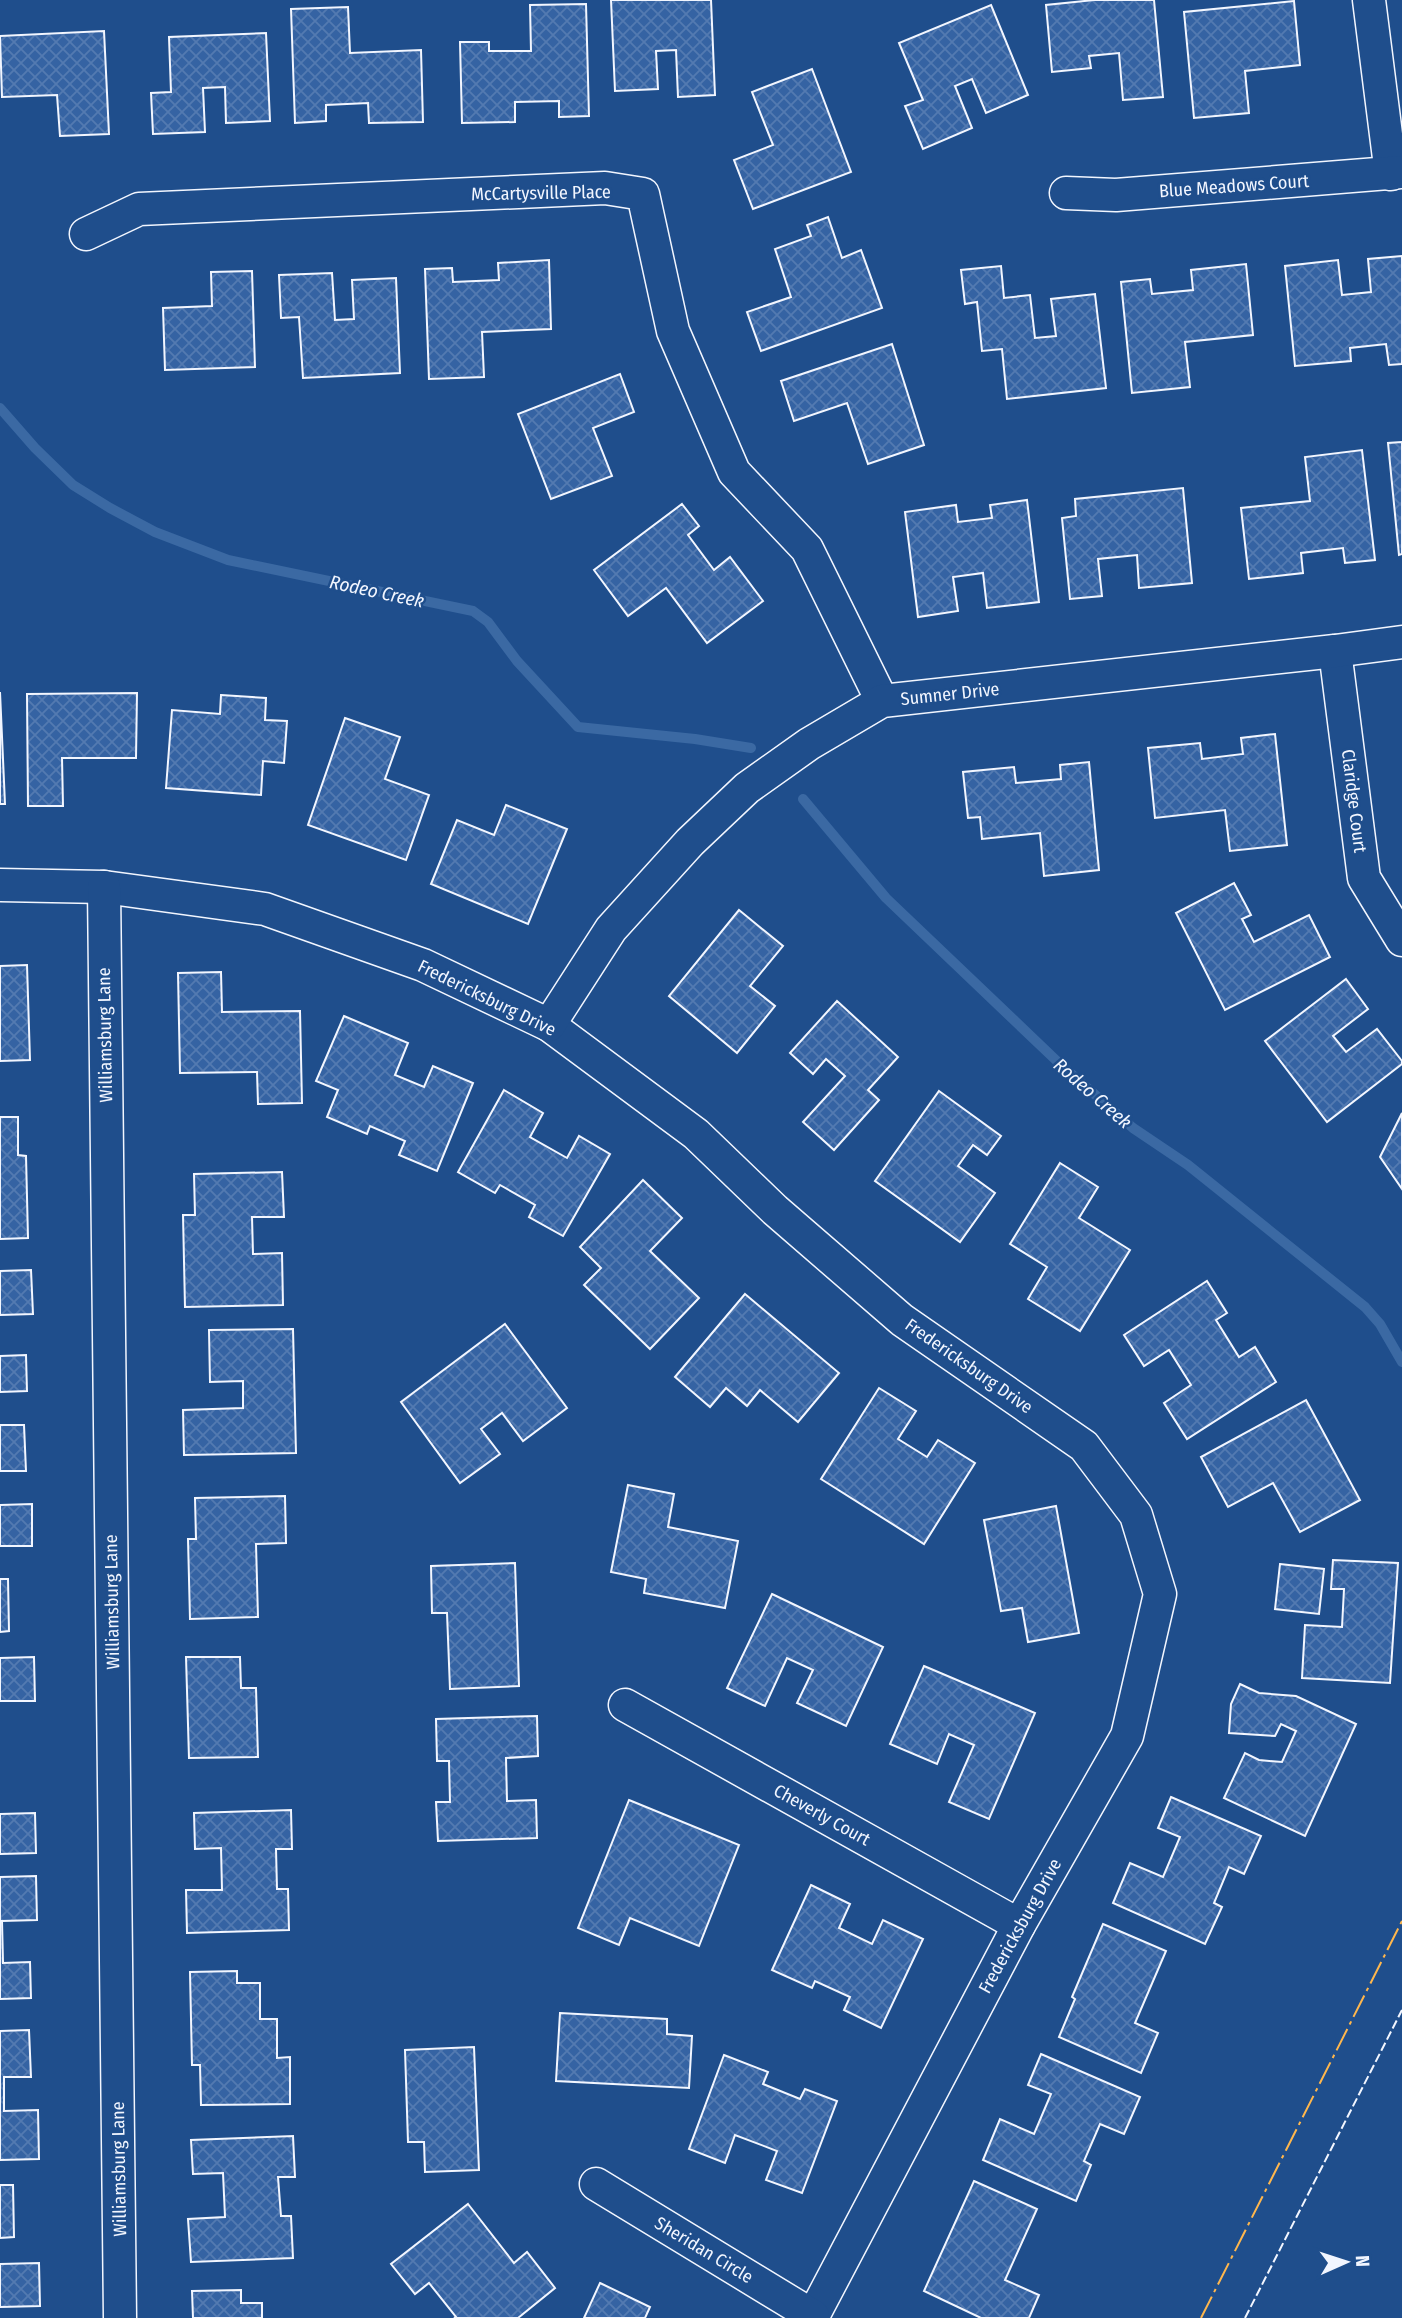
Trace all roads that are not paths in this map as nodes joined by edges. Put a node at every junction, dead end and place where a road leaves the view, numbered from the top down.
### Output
1 (1369, 0) edge
2 (1397, 173) edge
3 (1066, 193) dead end
4 (86, 234) dead end
5 (1402, 642) edge
6 (1335, 651) junction
7 (882, 701) junction
8 (0, 885) edge
9 (103, 887) junction
10 (1402, 940) edge
11 (549, 1025) junction
12 (625, 1705) dead end
13 (1019, 1925) junction
14 (596, 2184) dead end
15 (813, 2317) edge
16 (120, 2318) edge

1 - 2 street
2 - 3 street, Blue Meadows Court
4 - 7 street, McCartysville Place
5 - 6 street, Sumner Drive
6 - 7 street, Sumner Drive
6 - 10 street, Claridge Court
7 - 11 street, Sumner Drive
8 - 9 street, Fredericksburg Drive
9 - 11 street, Fredericksburg Drive
9 - 16 street, Williamsburg Lane
11 - 13 street, Fredericksburg Drive
12 - 13 street, Cheverly Court
13 - 15 street, Fredericksburg Drive
14 - 15 street, Sheridan Circle

